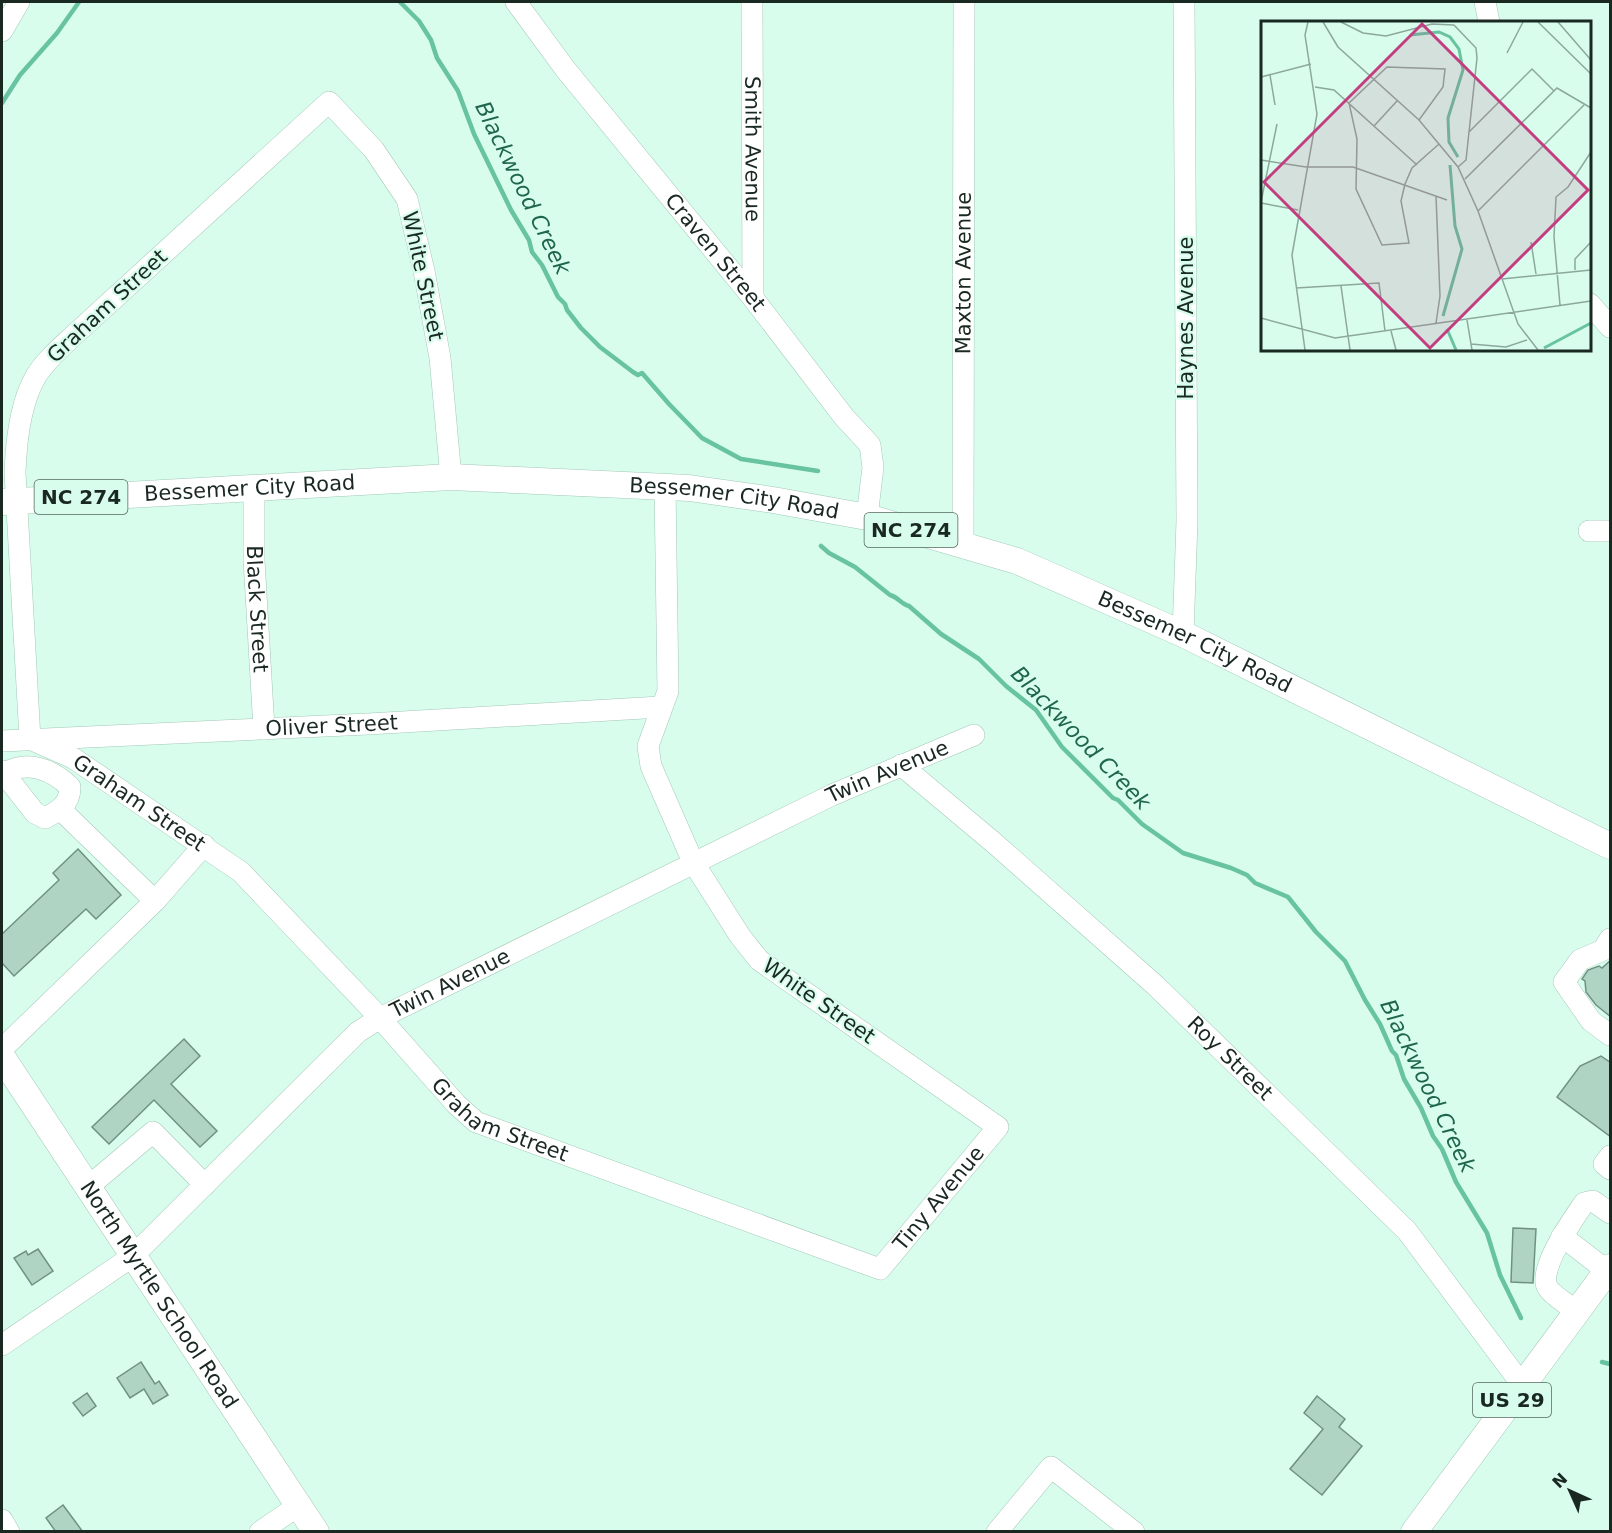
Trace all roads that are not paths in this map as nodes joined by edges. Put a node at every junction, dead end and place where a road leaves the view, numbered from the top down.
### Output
1 (19, 2) edge
2 (516, 2) edge
3 (752, 2) edge
4 (964, 2) edge
5 (1184, 2) edge
6 (1485, 2) edge
7 (1490, 21) edge
8 (2, 31) edge
9 (329, 102) joint
10 (753, 298) junction
11 (1591, 305) edge
12 (1611, 327) edge
13 (451, 477) junction
14 (254, 487) junction
15 (665, 487) junction
16 (9, 502) edge
17 (867, 517) junction
18 (1589, 531) dead end
19 (1611, 531) edge
20 (963, 545) junction
21 (1183, 634) junction
22 (661, 707) junction
23 (264, 729) junction
24 (974, 735) dead end
25 (30, 739) junction
26 (2, 741) edge
27 (901, 765) junction
28 (3, 772) edge
29 (62, 810) junction
30 (204, 845) junction
31 (1611, 846) edge
32 (693, 862) junction
33 (155, 901) junction
34 (1611, 939) edge
35 (380, 1018) junction
36 (1611, 1035) edge
37 (2, 1049) edge
38 (2, 1057) edge
39 (998, 1127) joint
40 (1611, 1155) edge
41 (1611, 1168) edge
42 (205, 1185) junction
43 (88, 1187) junction
44 (1611, 1213) edge
45 (1562, 1236) junction
46 (133, 1256) junction
47 (880, 1269) joint
48 (1609, 1269) edge
49 (1577, 1312) junction
50 (2, 1345) edge
51 (1523, 1386) junction
52 (298, 1505) junction
53 (2, 1520) edge
54 (9, 1532) edge
55 (260, 1532) edge
56 (316, 1532) edge
57 (997, 1532) edge
58 (1134, 1532) edge
59 (1414, 1532) edge

1 - 8 street
2 - 10 street, Craven Street
3 - 10 street, Smith Avenue
4 - 20 street, Maxton Avenue
5 - 21 street, Haynes Avenue
6 - 7 street
9 - 13 street, White Street
9 - 16 street, Graham Street
10 - 17 street, Craven Street
11 - 12 street
13 - 14 main road, Bessemer City Road / NC 274
13 - 15 main road, Bessemer City Road / NC 274
14 - 16 main road, Bessemer City Road / NC 274
14 - 23 street, Black Street
15 - 17 main road, Bessemer City Road / NC 274
15 - 22 street, White Street
16 - 25 street, Graham Street
17 - 20 main road, Bessemer City Road / NC 274
18 - 19 street
20 - 21 main road, Bessemer City Road / NC 274
21 - 31 main road, Bessemer City Road / NC 274
22 - 23 street, Oliver Street
22 - 32 street, White Street
23 - 25 street, Oliver Street
24 - 27 street, Twin Avenue
25 - 26 street, Oliver Street
25 - 30 street, Graham Street
27 - 32 street, Twin Avenue
27 - 51 street, Roy Street
28 - 29 street
28 - 29 street
29 - 33 street
30 - 33 street
30 - 35 street, Graham Street
32 - 35 street, Twin Avenue
32 - 39 street, White Street
33 - 37 street
34 - 36 street
35 - 42 street, Twin Avenue
35 - 47 street, Graham Street
38 - 43 main road, North Myrtle School Road
39 - 47 street, Tiny Avenue
40 - 41 street
42 - 43 street
42 - 46 street, Twin Avenue
43 - 46 main road, North Myrtle School Road
44 - 45 street
45 - 48 street
45 - 49 street
46 - 50 street, Twin Avenue
46 - 52 main road, North Myrtle School Road
48 - 49 main road, US 29
49 - 51 main road, US 29
51 - 59 main road, US 29
52 - 55 street
52 - 56 main road, North Myrtle School Road
53 - 54 street
57 - 58 street

